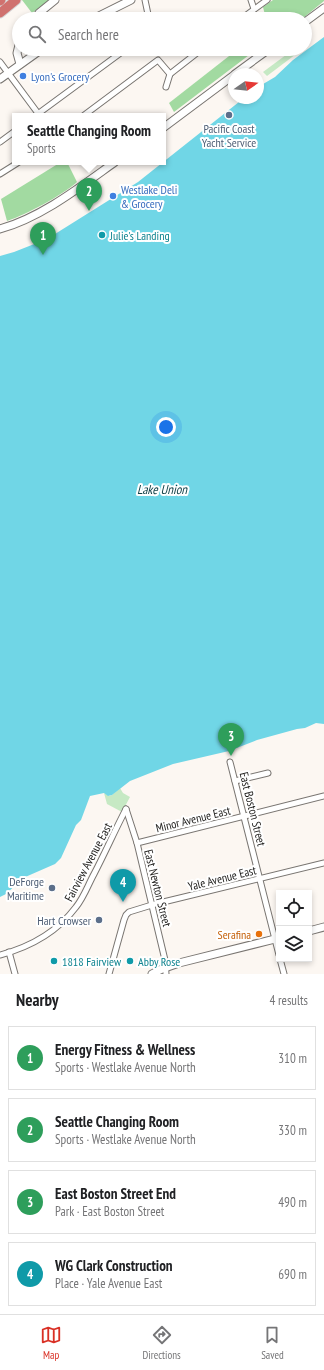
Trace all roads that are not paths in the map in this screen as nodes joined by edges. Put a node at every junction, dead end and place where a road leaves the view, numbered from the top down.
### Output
1 (16, 0) edge
2 (55, 0) edge
3 (131, 0) edge
4 (145, 0) edge
5 (251, 0) edge
6 (267, 0) edge
7 (324, 8) edge
8 (254, 9) junction
9 (40, 12) edge
10 (107, 12) edge
11 (148, 12) edge
12 (250, 12) edge
13 (0, 13) edge
14 (312, 17) edge
15 (18, 56) edge
16 (32, 56) edge
17 (117, 56) edge
18 (193, 56) edge
19 (259, 56) edge
20 (0, 62) edge
21 (20, 64) junction
22 (243, 68) edge
23 (8, 73) junction
24 (170, 74) junction
25 (0, 79) edge
26 (228, 79) edge
27 (166, 87) dead end
28 (37, 113) edge
29 (41, 113) edge
30 (87, 113) edge
31 (166, 126) edge
32 (12, 133) edge
33 (0, 142) edge
34 (14, 165) edge
35 (111, 165) edge
36 (0, 174) edge
37 (0, 228) edge
38 (230, 762) dead end
39 (268, 773) dead end
40 (235, 781) junction
41 (324, 796) edge
42 (126, 809) joint
43 (244, 816) junction
44 (137, 843) junction
45 (324, 863) edge
46 (260, 879) junction
47 (152, 905) junction
48 (324, 927) edge
49 (312, 930) edge
50 (276, 935) edge
51 (276, 939) edge
52 (9, 952) junction
53 (0, 954) edge
54 (281, 962) edge
55 (166, 971) edge
56 (15, 974) edge
57 (109, 974) edge
58 (152, 974) edge
59 (284, 974) edge

1 - 13 highway
2 - 9 main road
3 - 10 main road
4 - 11 street
5 - 8 street
6 - 8 street
7 - 14 main road
8 - 12 street
15 - 21 main road
16 - 21 main road
17 - 29 street
18 - 24 street
19 - 22 main road
20 - 23 street
21 - 23 main road
23 - 25 main road
23 - 28 street
24 - 27 street
24 - 30 street
26 - 31 main road
32 - 33 street
34 - 36 street
35 - 37 main road
38 - 40 street, East Boston Street
39 - 40 street
40 - 43 street, East Boston Street
41 - 43 street, Minor Avenue East
42 - 44 street, East Newton Street
42 - 52 street, Fairview Avenue East
43 - 44 street, Minor Avenue East
43 - 46 street, East Boston Street
44 - 47 street, East Newton Street
45 - 46 street, Yale Avenue East
46 - 47 street, Yale Avenue East
46 - 50 street, East Boston Street
47 - 55 street, East Newton Street
47 - 57 street, Yale Avenue East
48 - 49 main road
51 - 55 main road
52 - 53 street, Fairview Avenue East
52 - 56 street
54 - 59 street
55 - 58 main road

